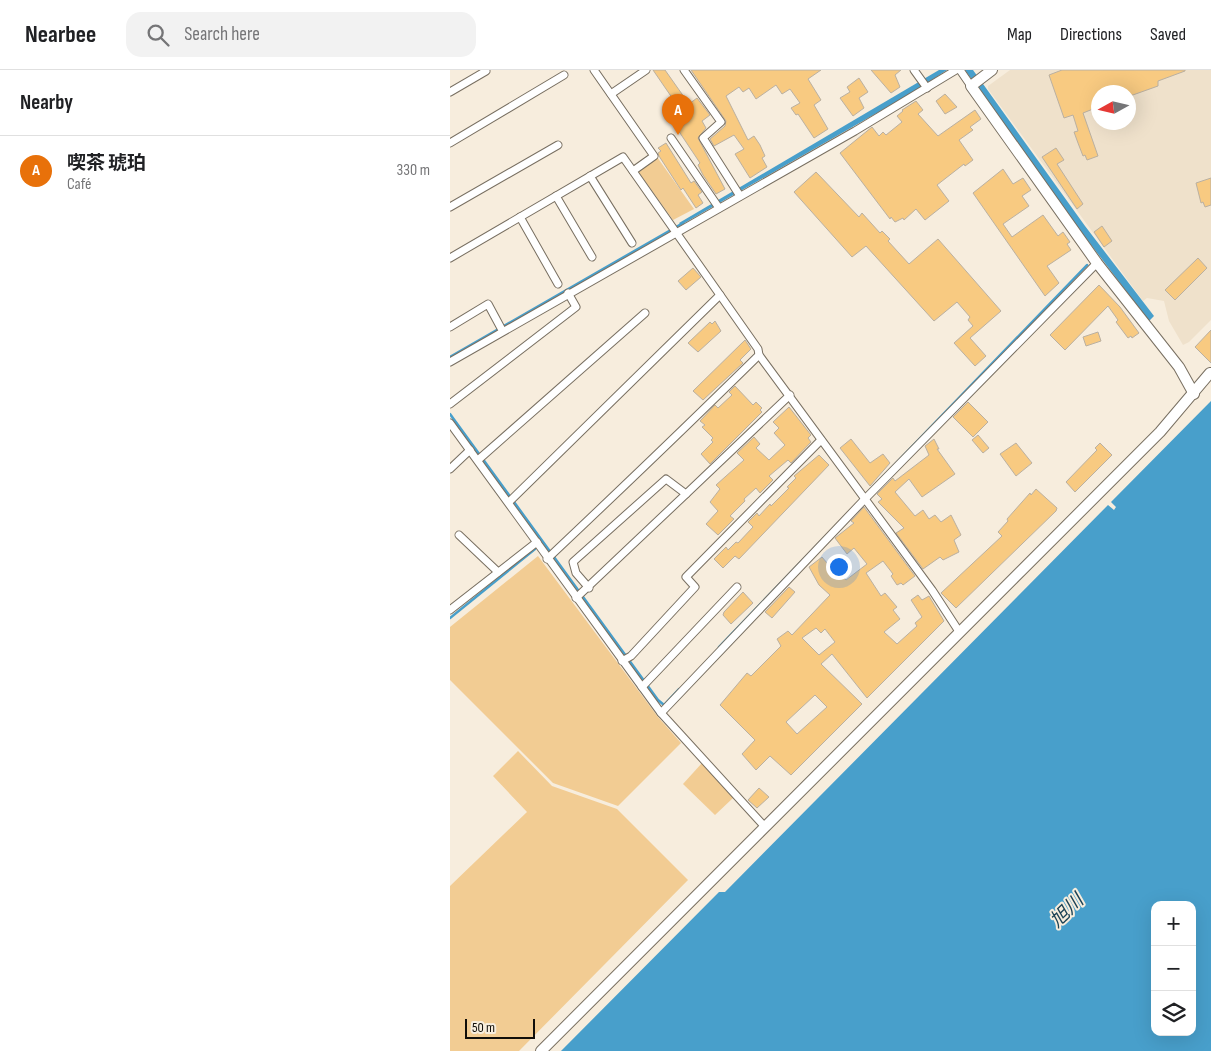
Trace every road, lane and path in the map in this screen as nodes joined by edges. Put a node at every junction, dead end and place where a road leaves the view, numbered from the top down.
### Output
1 (594, 70) edge
2 (646, 70) edge
3 (684, 70) edge
4 (914, 70) edge
5 (958, 70) edge
6 (992, 70) edge
7 (486, 71) dead end
8 (564, 75) dead end
9 (925, 84) junction
10 (971, 86) junction
11 (450, 92) edge
12 (611, 94) junction
13 (671, 138) dead end
14 (450, 143) edge
15 (558, 145) dead end
16 (633, 171) junction
17 (590, 176) junction
18 (738, 193) junction
19 (556, 196) junction
20 (717, 205) junction
21 (450, 207) edge
22 (520, 217) junction
23 (674, 229) junction
24 (632, 243) dead end
25 (592, 257) dead end
26 (450, 258) edge
27 (1097, 263) junction
28 (558, 284) dead end
29 (568, 293) junction
30 (720, 294) junction
31 (645, 313) dead end
32 (450, 327) edge
33 (501, 328) junction
34 (760, 355) junction
35 (450, 362) edge
36 (1210, 372) edge
37 (1194, 394) junction
38 (790, 395) junction
39 (450, 404) edge
40 (450, 424) edge
41 (821, 440) junction
42 (470, 450) junction
43 (480, 458) junction
44 (450, 469) edge
45 (686, 494) junction
46 (863, 497) junction
47 (511, 500) junction
48 (458, 535) dead end
49 (537, 542) junction
50 (550, 556) junction
51 (498, 572) junction
52 (570, 577) junction
53 (737, 587) dead end
54 (582, 594) junction
55 (450, 610) edge
56 (960, 633) junction
57 (626, 659) junction
58 (645, 685) junction
59 (661, 713) junction
60 (765, 826) junction
61 (541, 1051) edge

1 - 12 street
2 - 12 street
3 - 18 street
4 - 9 street
5 - 9 street
5 - 10 street
6 - 10 street
7 - 11 street
8 - 14 street
9 - 18 street
10 - 27 street
12 - 16 street
13 - 20 street
15 - 21 street
16 - 17 street
16 - 23 street
17 - 19 street
17 - 24 street
18 - 20 street
19 - 22 street
19 - 25 street
20 - 23 street
22 - 26 street
22 - 28 street
23 - 29 street
23 - 30 street
27 - 37 street
27 - 46 street
29 - 33 street
29 - 39 street
30 - 34 street
30 - 47 street
31 - 43 street
32 - 33 street
33 - 35 street
34 - 38 street
34 - 50 street
36 - 37 street
37 - 56 street
38 - 41 street
38 - 45 street
40 - 42 street
41 - 46 street
41 - 57 street
42 - 43 street
42 - 44 street
43 - 47 street
45 - 52 street
45 - 54 street
46 - 56 street
46 - 59 street
47 - 49 street
48 - 51 street
49 - 50 street
49 - 51 street
50 - 52 street
51 - 55 street
52 - 54 street
52 - 54 street
53 - 58 street
54 - 57 street
56 - 60 street
57 - 58 street
58 - 59 street
59 - 60 street
60 - 61 street

